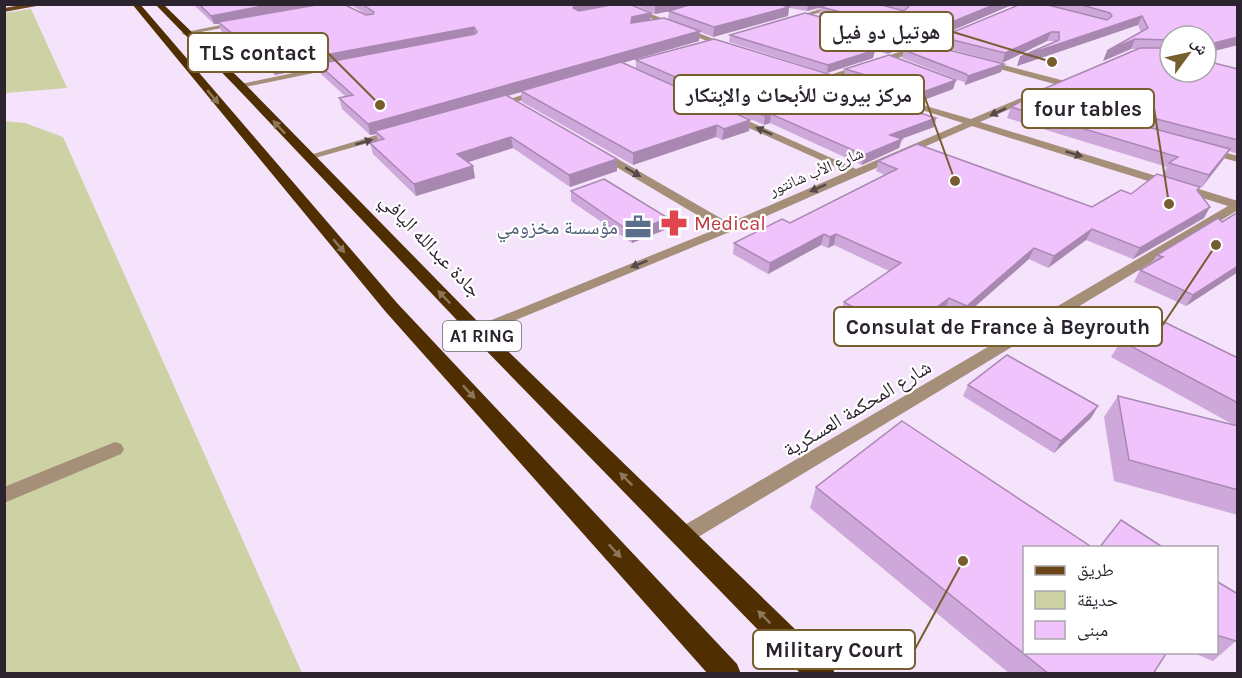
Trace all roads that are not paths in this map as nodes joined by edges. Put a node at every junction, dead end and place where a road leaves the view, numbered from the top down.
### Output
1 (13, 4) edge
2 (44, 4) edge
3 (127, 4) edge
4 (135, 4) edge
5 (845, 4) edge
6 (161, 6) edge
7 (620, 7) edge
8 (4, 8) edge
9 (782, 10) edge
10 (671, 14) edge
11 (804, 16) junction
12 (252, 21) edge
13 (656, 22) junction
14 (784, 22) edge
15 (826, 22) edge
16 (964, 30) edge
17 (185, 33) junction
18 (731, 36) edge
19 (880, 36) edge
20 (161, 37) junction
21 (711, 41) junction
22 (700, 44) edge
23 (922, 47) junction
24 (732, 48) edge
25 (946, 53) edge
26 (878, 54) edge
27 (888, 58) junction
28 (899, 62) edge
29 (981, 62) edge
30 (1013, 63) edge
31 (345, 64) edge
32 (1004, 67) junction
33 (817, 74) edge
34 (828, 77) junction
35 (850, 84) edge
36 (240, 85) junction
37 (555, 88) edge
38 (873, 91) edge
39 (487, 107) edge
40 (718, 111) edge
41 (974, 123) junction
42 (409, 129) edge
43 (589, 147) edge
44 (1195, 148) edge
45 (308, 157) junction
46 (1238, 159) edge
47 (855, 172) junction
48 (1237, 205) edge
49 (728, 228) junction
50 (477, 331) junction
51 (115, 449) dead end
52 (4, 495) edge
53 (683, 536) junction
54 (817, 668) edge
55 (727, 674) edge

1 - 8 main road
2 - 8 main road
3 - 20 highway
4 - 20 highway, A1 RING
5 - 11 street
6 - 17 highway, جادة عبدالله اليافي / A1 RING
7 - 13 street
9 - 11 street
10 - 13 street
11 - 14 street
11 - 15 street
12 - 17 street
13 - 21 street
16 - 23 street
17 - 36 highway, جادة عبدالله اليافي / A1 RING
18 - 21 street
19 - 23 street
20 -> 55 highway, A1 RING
21 - 22 street
21 - 24 street
23 - 25 street
23 - 27 street
26 - 27 street
27 - 28 street
27 - 34 street
29 - 32 street
30 - 32 street
31 - 36 street
32 -> 41 street, شارع الأب شانتور
33 - 34 street
34 - 35 street
45 -> 36 highway, جادة عبدالله اليافي / A1 RING
37 - 39 street
38 - 41 street
47 -> 40 street
41 - 47 street, شارع الأب شانتور
41 -> 48 street
45 -> 42 street
43 -> 49 street
44 - 46 street
50 -> 45 highway, جادة عبدالله اليافي / A1 RING
47 -> 49 street, شارع الأب شانتور
48 - 53 street, شارع المحكمة العسكرية
49 -> 50 street, شارع الأب شانتور
53 -> 50 highway, جادة عبدالله اليافي / A1 RING
51 - 52 street
54 -> 53 highway, جادة عبدالله اليافي / A1 RING

